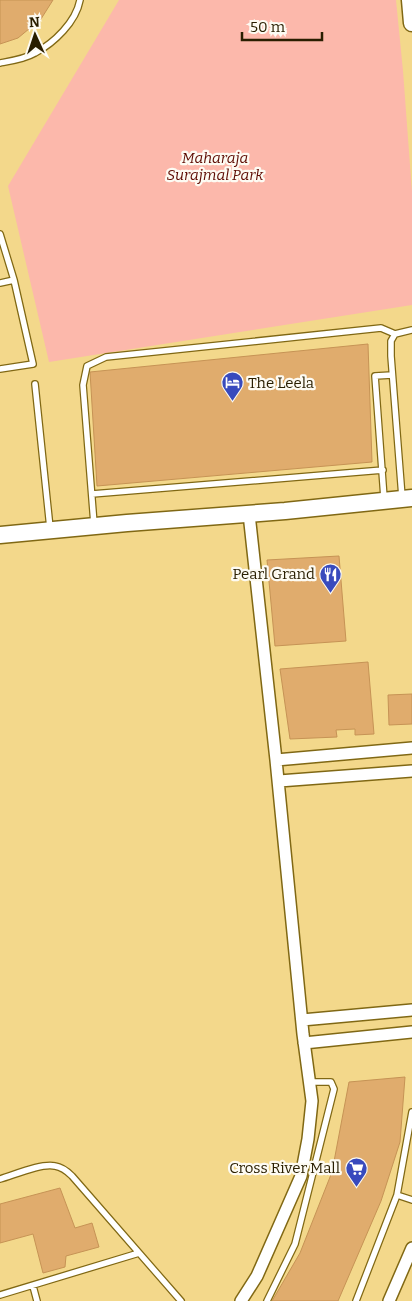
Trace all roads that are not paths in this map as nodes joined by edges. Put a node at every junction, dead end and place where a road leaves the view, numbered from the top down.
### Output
1 (80, 0) edge
2 (410, 0) edge
3 (412, 23) edge
4 (0, 63) edge
5 (0, 234) edge
6 (14, 280) junction
7 (0, 283) edge
8 (412, 330) edge
9 (395, 334) junction
10 (0, 369) edge
11 (392, 375) junction
12 (35, 384) dead end
13 (383, 470) junction
14 (92, 494) junction
15 (407, 499) edge
16 (384, 501) junction
17 (249, 514) junction
18 (95, 526) junction
19 (51, 530) junction
20 (0, 535) edge
21 (412, 748) edge
22 (276, 760) junction
23 (412, 771) edge
24 (278, 782) junction
25 (412, 1010) edge
26 (302, 1020) junction
27 (412, 1032) edge
28 (304, 1043) junction
29 (309, 1082) junction
30 (412, 1112) edge
31 (0, 1179) edge
32 (397, 1195) junction
33 (412, 1200) edge
34 (412, 1248) edge
35 (139, 1253) junction
36 (33, 1286) junction
37 (0, 1294) edge
38 (37, 1301) edge
39 (181, 1301) edge
40 (241, 1301) edge
41 (267, 1301) edge
42 (356, 1301) edge
43 (390, 1301) edge

1 - 4 lane
2 - 3 street
5 - 6 lane
6 - 7 lane
6 - 10 lane
8 - 9 lane
9 - 11 lane
9 - 14 lane
11 - 13 lane
11 - 15 lane
12 - 19 lane
13 - 14 lane
13 - 16 lane
14 - 18 lane
15 - 16 street
16 - 17 street
17 - 18 street
17 - 22 street
18 - 19 street
19 - 20 street
21 - 22 street
22 - 24 street
23 - 24 street
24 - 26 street
25 - 26 street
26 - 28 street
27 - 28 street
28 - 29 street
29 - 40 street
29 - 41 lane
30 - 32 lane
31 - 35 lane
32 - 33 lane
32 - 42 lane
34 - 43 street
35 - 36 lane
35 - 39 lane
36 - 37 lane
36 - 38 lane

